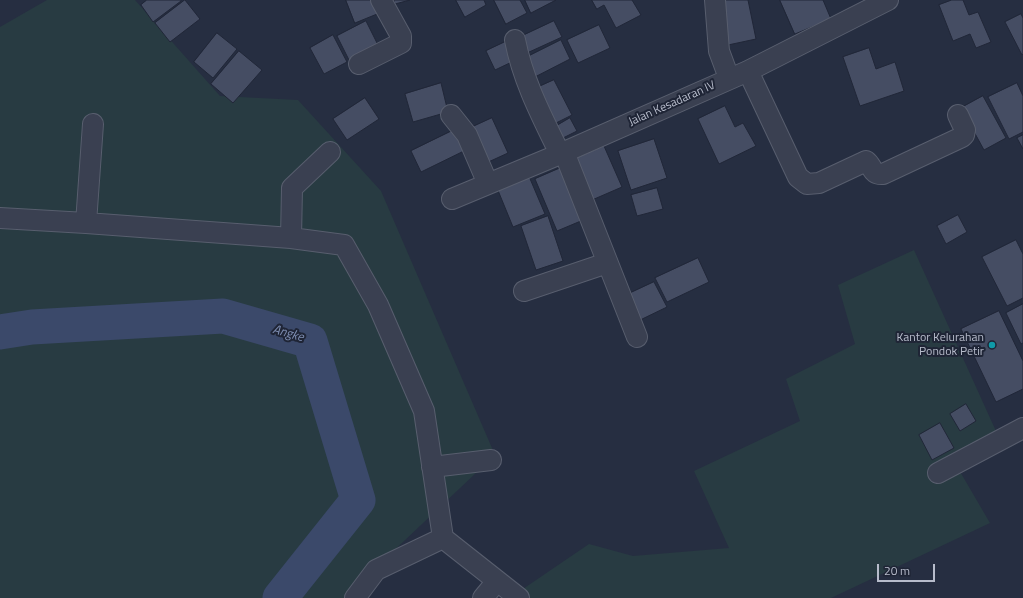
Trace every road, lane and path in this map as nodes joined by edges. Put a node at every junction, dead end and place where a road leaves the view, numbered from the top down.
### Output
1 (381, 0) edge
2 (715, 0) edge
3 (878, 2) edge
4 (515, 40) dead end
5 (359, 64) dead end
6 (748, 71) junction
7 (729, 78) junction
8 (451, 115) dead end
9 (958, 115) dead end
10 (93, 124) dead end
11 (330, 152) dead end
12 (562, 153) junction
13 (488, 184) junction
14 (452, 199) dead end
15 (0, 218) edge
16 (86, 223) junction
17 (291, 238) junction
18 (607, 263) junction
19 (524, 291) dead end
20 (637, 336) dead end
21 (1023, 428) edge
22 (491, 460) dead end
23 (432, 467) junction
24 (938, 473) dead end
25 (443, 538) junction
26 (497, 580) junction
27 (355, 598) edge
28 (483, 598) edge
29 (519, 598) edge

1 - 5 street
2 - 7 street
3 - 6 street, Jalan Kesadaran IV
4 - 12 street
6 - 7 street, Jalan Kesadaran IV
6 - 9 street
7 - 12 street, Jalan Kesadaran IV
8 - 13 street
10 - 16 street
11 - 17 street
12 - 13 street, Jalan Kesadaran IV
12 - 18 street
13 - 14 street, Jalan Kesadaran IV
15 - 16 street
16 - 17 street
17 - 23 street
18 - 19 street
18 - 20 street
21 - 24 street
22 - 23 street
23 - 25 street
25 - 26 street
25 - 27 street
26 - 28 street
26 - 29 street

